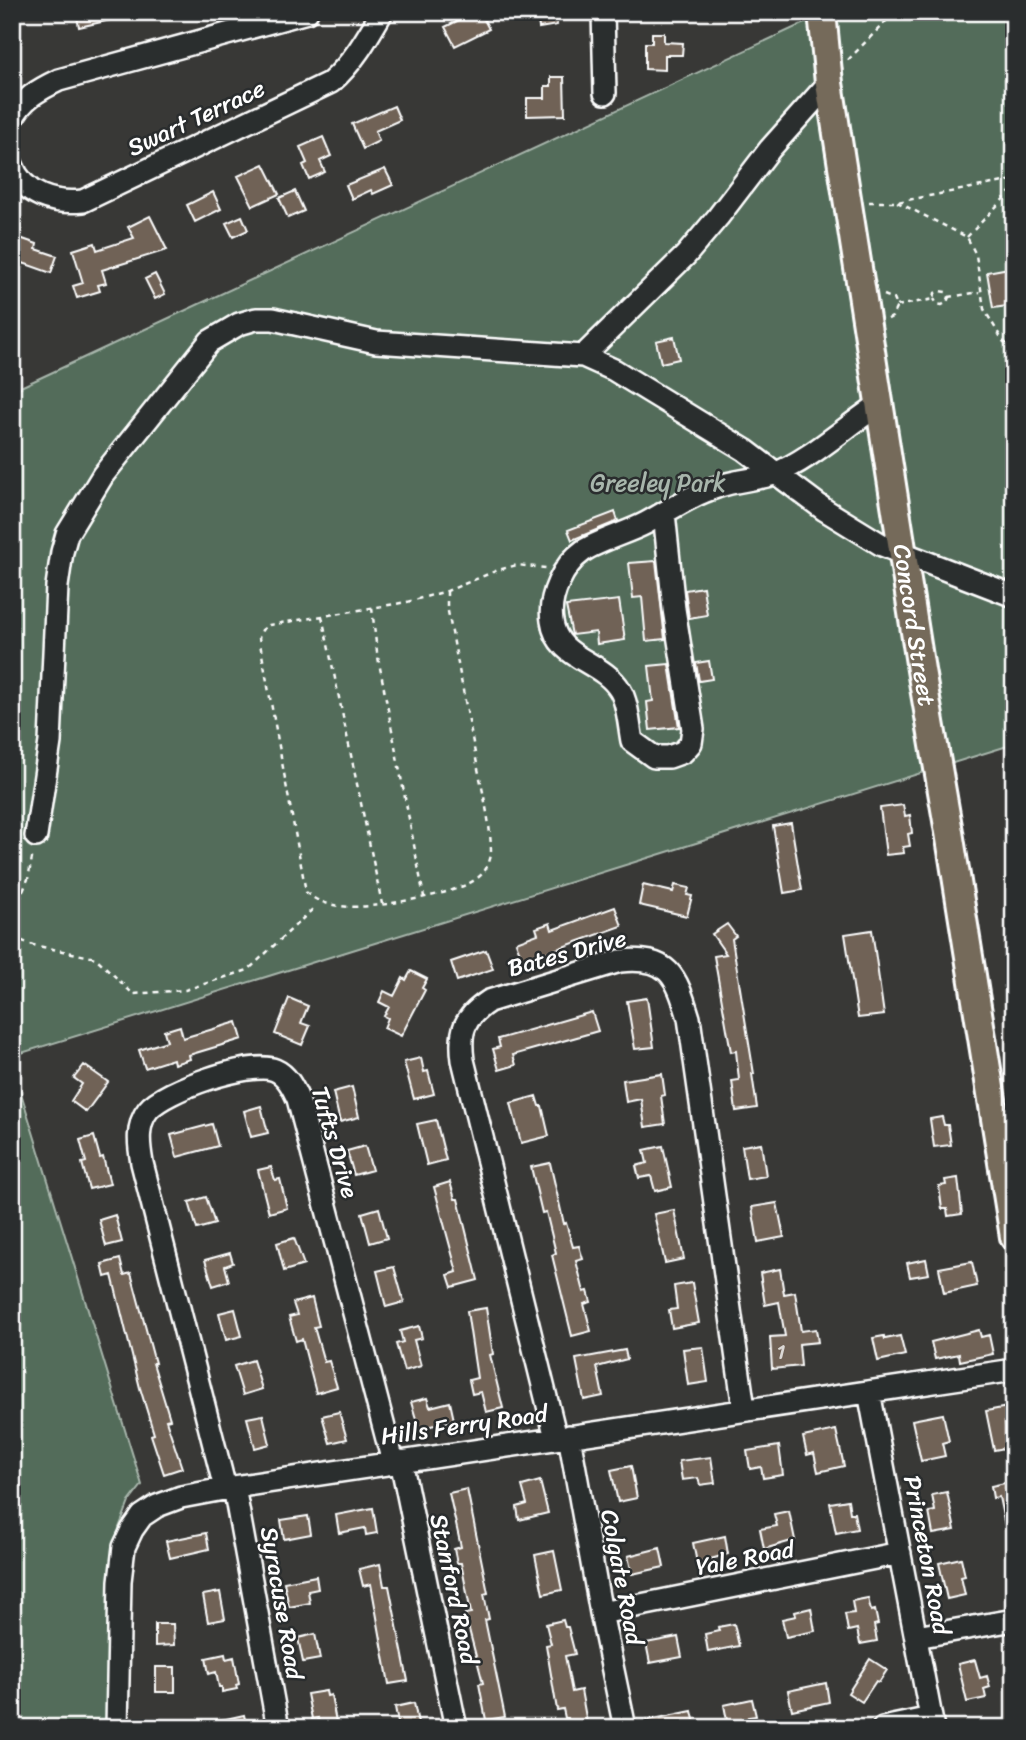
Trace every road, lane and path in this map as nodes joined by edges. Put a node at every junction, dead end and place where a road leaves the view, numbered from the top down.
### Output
1 (307, 12) edge
2 (382, 12) edge
3 (603, 12) edge
4 (822, 12) edge
5 (895, 12) edge
6 (836, 74) junction
7 (605, 93) dead end
8 (12, 120) edge
9 (12, 165) edge
10 (1014, 180) edge
11 (1014, 188) edge
12 (897, 201) junction
13 (866, 202) dead end
14 (967, 237) junction
15 (981, 291) junction
16 (880, 295) dead end
17 (948, 297) junction
18 (934, 299) junction
19 (897, 306) junction
20 (884, 321) dead end
21 (1014, 351) edge
22 (583, 356) junction
23 (880, 404) junction
24 (775, 473) junction
25 (664, 513) junction
26 (904, 555) junction
27 (563, 573) junction
28 (447, 591) junction
29 (1014, 596) edge
30 (372, 608) junction
31 (322, 616) junction
32 (36, 836) joint
33 (424, 897) junction
34 (382, 904) junction
35 (315, 906) dead end
36 (12, 919) edge
37 (12, 937) edge
38 (1014, 1237) edge
39 (1014, 1370) edge
40 (869, 1392) junction
41 (744, 1409) junction
42 (562, 1437) junction
43 (397, 1462) junction
44 (230, 1488) junction
45 (900, 1553) junction
46 (601, 1614) junction
47 (1014, 1620) edge
48 (916, 1637) junction
49 (932, 1723) edge
50 (117, 1728) edge
51 (278, 1728) edge
52 (456, 1728) edge
53 (625, 1728) edge
54 (883, 1728) edge

1 - 8 street
2 - 9 street, Swart Terrace
3 - 7 street
4 - 6 main road, Concord Street
5 - 6 path
6 - 22 street
6 - 23 main road, Concord Street
10 - 12 path
11 - 14 path
12 - 13 path
12 - 14 path
14 - 15 path
15 - 17 path
15 - 21 path
16 - 19 path
17 - 18 path
17 - 18 path
18 - 19 path
19 - 20 path
22 - 24 street
22 - 32 street
23 - 24 street
23 - 26 main road, Concord Street
24 - 25 street
24 - 26 street
25 - 27 street
25 - 27 street
26 - 29 street
26 - 38 main road, Concord Street
27 - 28 path
28 - 30 path
28 - 33 path
30 - 31 path
30 - 33 path
31 - 34 path
31 - 34 path
32 - 36 path
33 - 34 path
35 - 37 path
39 - 40 street, Hills Ferry Road
40 - 41 street, Hills Ferry Road
40 - 45 street, Princeton Road
41 - 42 street, Hills Ferry Road
41 - 42 street, Bates Drive
42 - 43 street, Hills Ferry Road
42 - 46 street, Colgate Road
43 - 44 street, Hills Ferry Road
43 - 44 street, Tufts Drive
43 - 52 street, Stanford Road
44 - 50 street, Hills Ferry Road
44 - 51 street, Syracuse Road
45 - 46 street, Yale Road
45 - 48 street, Princeton Road
46 - 53 street, Colgate Road
47 - 48 street
48 - 49 street, Princeton Road
49 - 54 street

